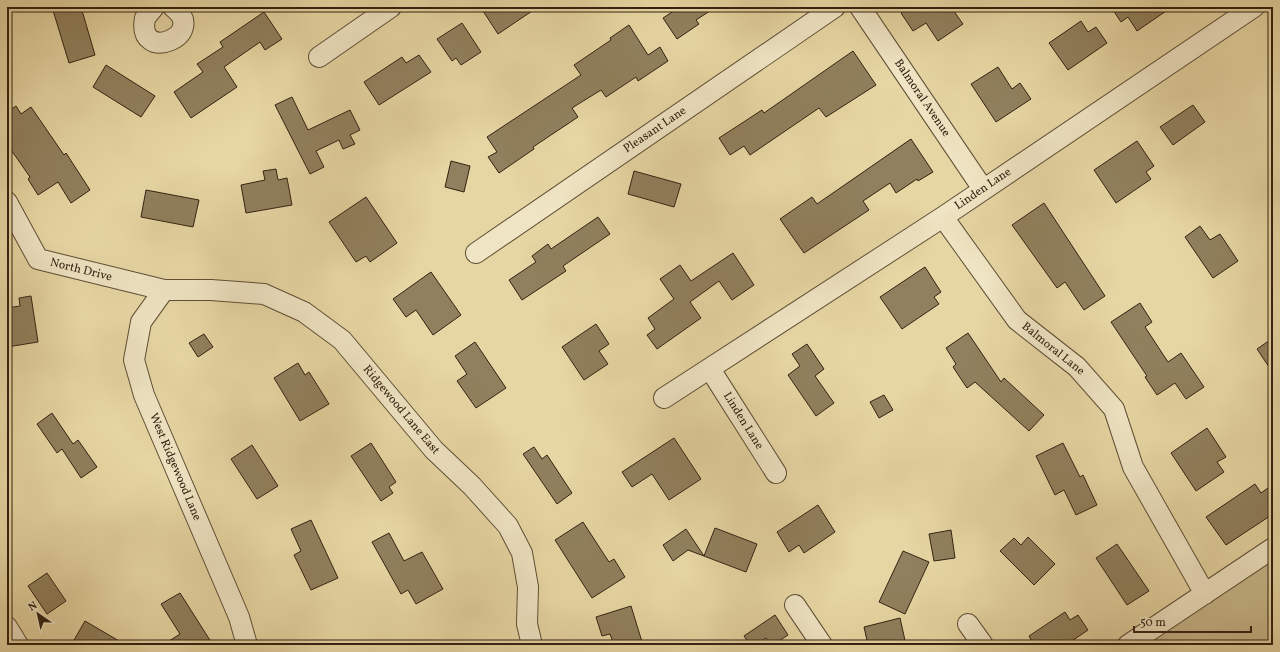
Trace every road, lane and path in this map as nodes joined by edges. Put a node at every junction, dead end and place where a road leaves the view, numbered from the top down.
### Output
1 (154, 7) edge
2 (391, 7) edge
3 (835, 7) edge
4 (860, 7) edge
5 (1254, 7) edge
6 (180, 9) edge
7 (318, 57) dead end
8 (983, 189) junction
9 (7, 202) edge
10 (943, 217) junction
11 (476, 253) dead end
12 (164, 290) junction
13 (710, 369) junction
14 (664, 398) dead end
15 (776, 473) dead end
16 (1273, 548) edge
17 (1204, 594) junction
18 (795, 605) dead end
19 (968, 624) dead end
20 (7, 627) edge
21 (18, 645) edge
22 (247, 645) edge
23 (532, 645) edge
24 (822, 645) edge
25 (983, 645) edge
26 (1128, 645) edge

1 - 6 street
2 - 7 street
3 - 11 street, Pleasant Lane
4 - 8 street, Balmoral Avenue
5 - 8 street, Linden Lane
8 - 10 street, Linden Lane
9 - 12 street, North Drive
10 - 13 street, Linden Lane
10 - 17 street, Balmoral Lane
12 - 22 street, West Ridgewood Lane
12 - 23 street, Ridgewood Lane East
13 - 14 street, Linden Lane
13 - 15 street, Linden Lane
16 - 17 street
17 - 26 street
18 - 24 street
19 - 25 street
20 - 21 street

